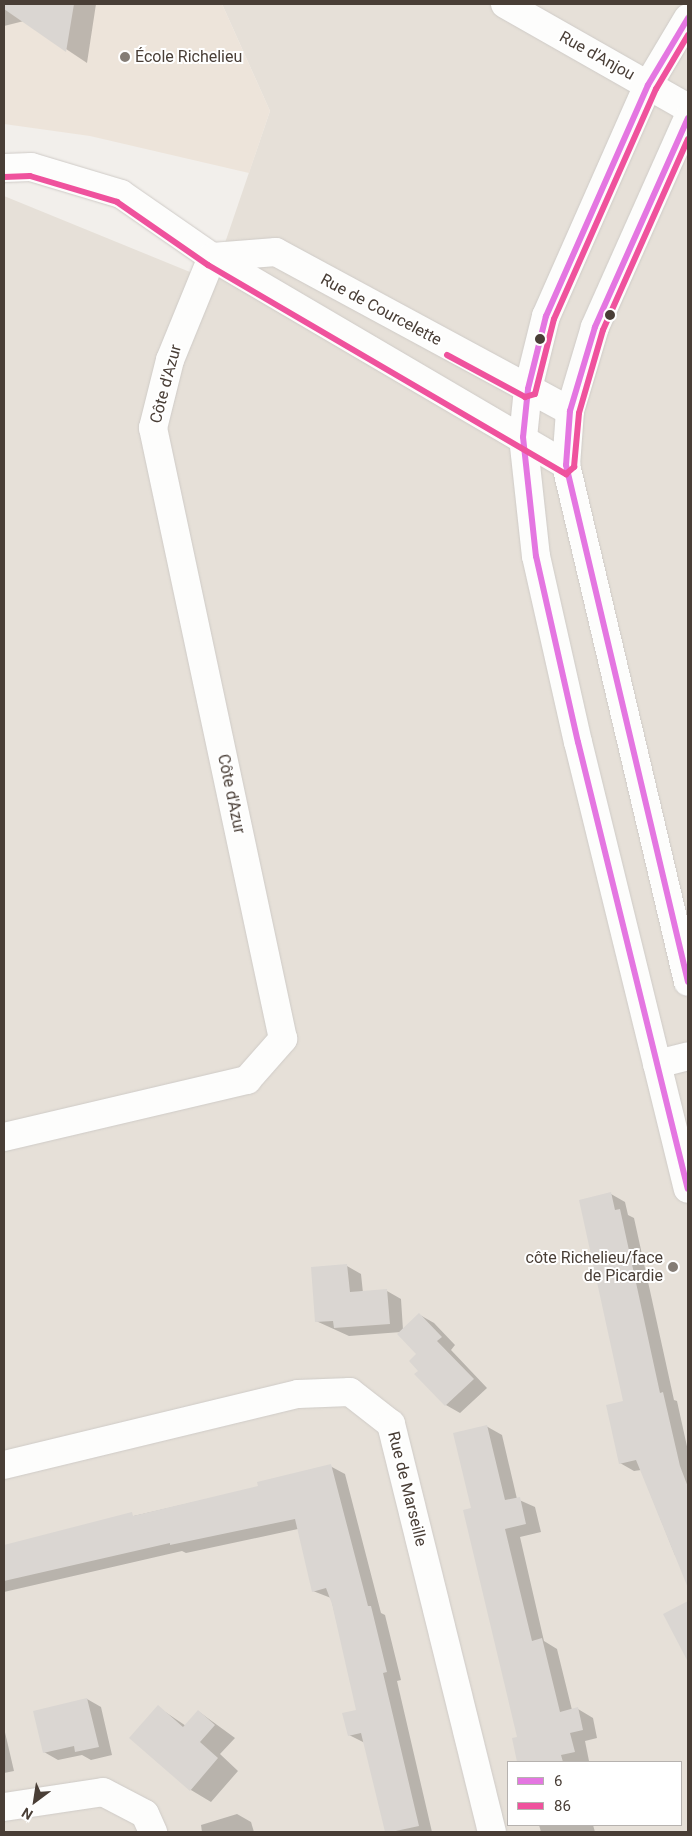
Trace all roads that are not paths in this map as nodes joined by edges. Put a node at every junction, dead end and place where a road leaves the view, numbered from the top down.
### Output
1 (505, 4) edge
2 (688, 18) edge
3 (648, 85) junction
4 (688, 108) edge
5 (688, 118) edge
6 (4, 168) edge
7 (212, 257) junction
8 (528, 389) junction
9 (570, 411) junction
10 (523, 437) junction
11 (566, 465) junction
12 (688, 982) edge
13 (688, 1056) edge
14 (657, 1064) junction
15 (4, 1137) edge
16 (688, 1189) edge
17 (4, 1466) edge
18 (4, 1807) edge
19 (153, 1832) edge
20 (492, 1832) edge

1 - 3 street, Rue d'Anjou
2 - 3 street
3 - 4 street, Rue d'Anjou
3 - 8 street
5 - 9 street
6 - 7 street
7 - 8 street, Rue de Courcelette
7 - 10 street
7 - 15 street, Côte d'Azur
8 - 9 street, Rue de Courcelette
8 - 10 street
9 - 11 street
10 - 11 street
10 - 14 street
11 - 12 street
13 - 14 street
14 - 16 street
17 - 20 street, Rue de Marseille
18 - 19 street

